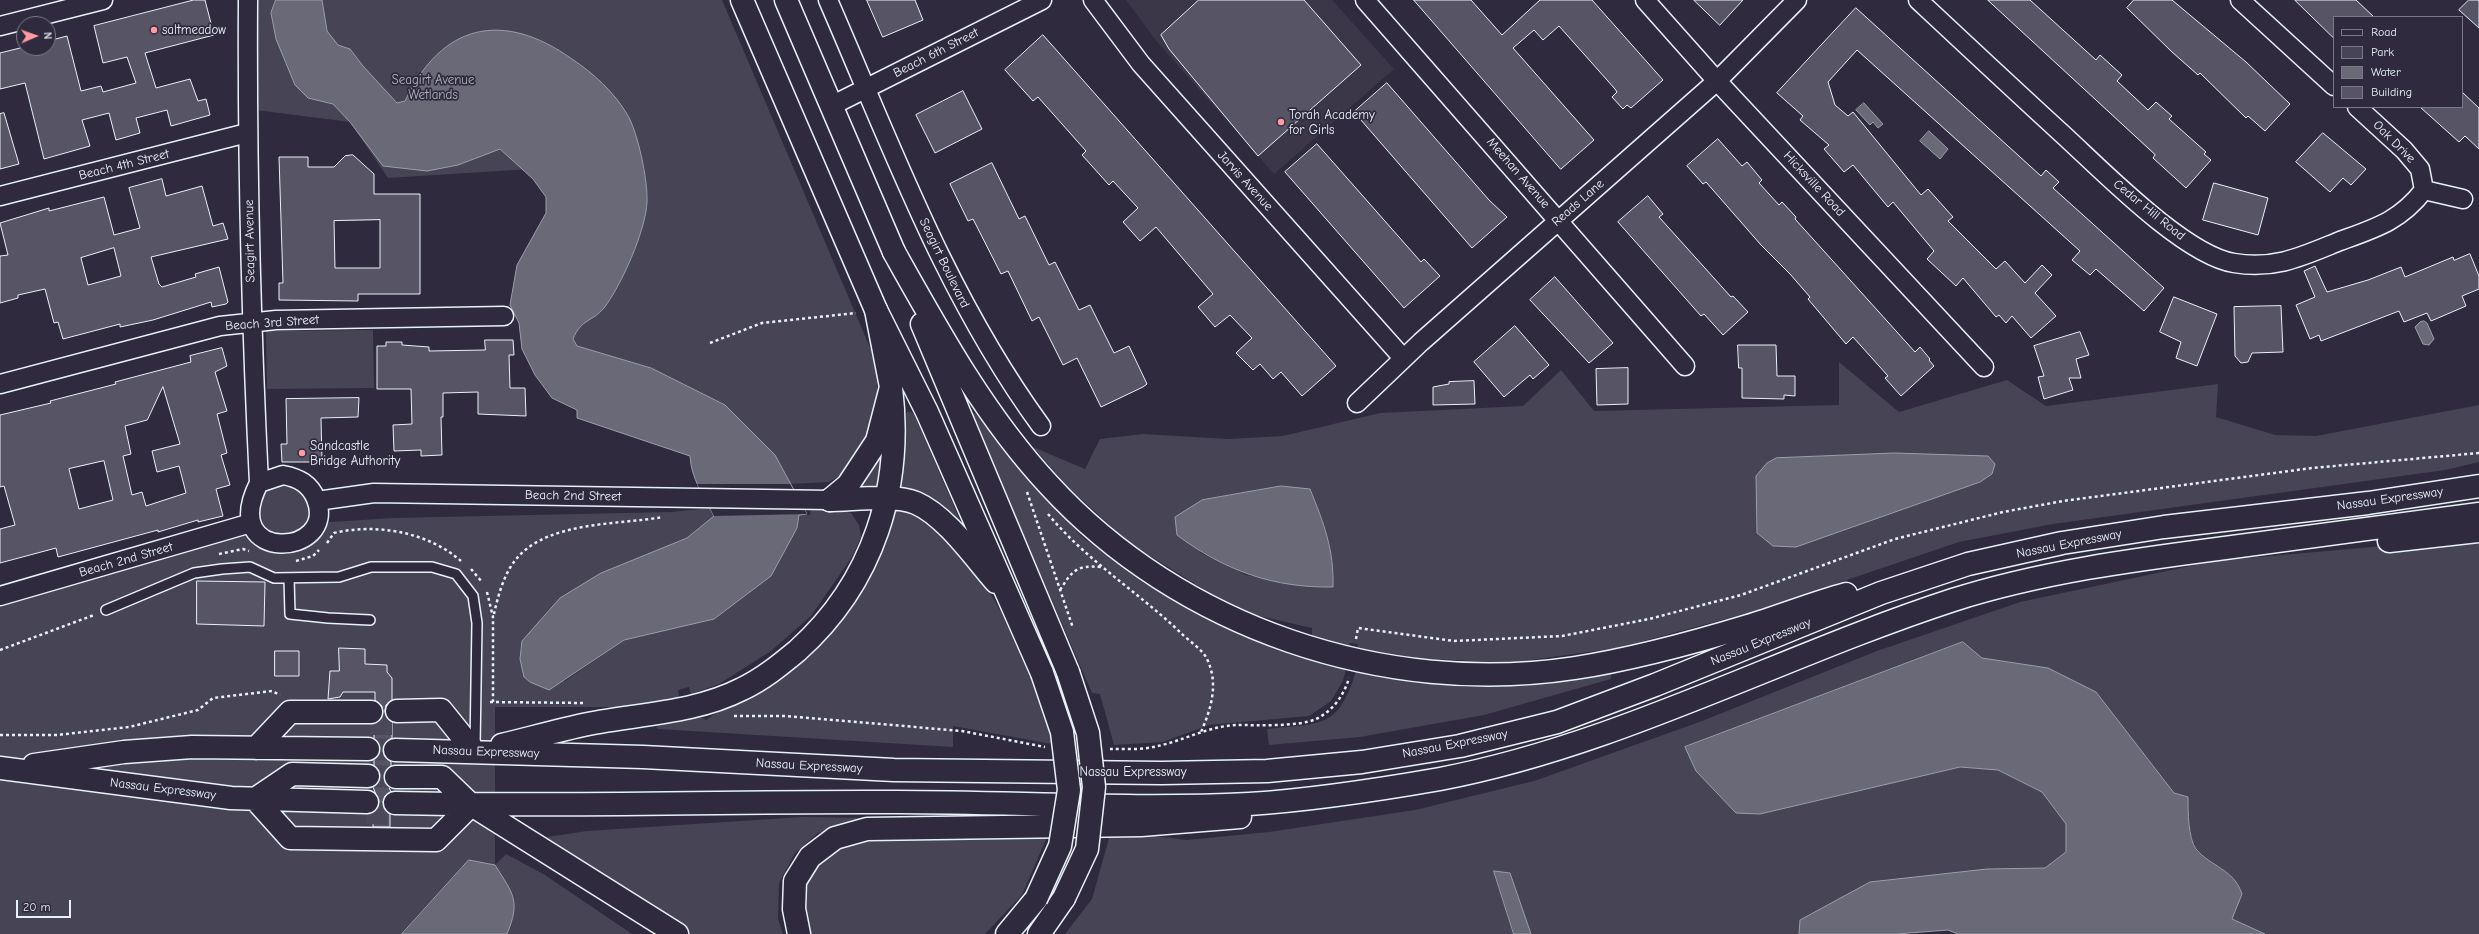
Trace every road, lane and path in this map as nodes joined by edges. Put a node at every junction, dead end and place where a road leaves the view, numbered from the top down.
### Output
1 (103, 0) edge
2 (248, 0) edge
3 (742, 0) edge
4 (786, 0) edge
5 (828, 0) edge
6 (1042, 0) edge
7 (1093, 0) edge
8 (1365, 0) edge
9 (1645, 0) edge
10 (1797, 0) edge
11 (1918, 0) edge
12 (2240, 0) edge
13 (0, 26) edge
14 (1717, 81) junction
15 (2333, 85) edge
16 (866, 88) junction
17 (831, 106) junction
18 (2358, 108) edge
19 (247, 133) junction
20 (2424, 190) junction
21 (0, 196) edge
22 (2463, 199) dead end
23 (1560, 220) junction
24 (894, 252) junction
25 (876, 310) junction
26 (504, 316) dead end
27 (252, 323) junction
28 (710, 342) dead end
29 (1403, 358) junction
30 (1686, 366) dead end
31 (1984, 367) dead end
32 (0, 384) edge
33 (891, 387) junction
34 (1357, 403) dead end
35 (1041, 426) dead end
36 (2479, 453) edge
37 (259, 483) junction
38 (2479, 486) edge
39 (887, 498) junction
40 (1035, 498) dead end
41 (830, 500) junction
42 (317, 501) junction
43 (1044, 510) dead end
44 (2479, 514) edge
45 (668, 516) dead end
46 (251, 523) junction
47 (2479, 531) edge
48 (2171, 555) junction
49 (1968, 564) junction
50 (1102, 567) junction
51 (288, 578) junction
52 (1060, 590) junction
53 (0, 596) edge
54 (1010, 598) junction
55 (106, 610) joint
56 (493, 617) dead end
57 (370, 620) dead end
58 (1076, 635) dead end
59 (1356, 641) dead end
60 (0, 650) edge
61 (283, 696) dead end
62 (477, 702) junction
63 (585, 703) dead end
64 (1201, 732) dead end
65 (0, 735) edge
66 (256, 748) junction
67 (474, 751) junction
68 (3, 768) edge
69 (368, 769) junction
70 (396, 769) junction
71 (1441, 778) junction
72 (255, 799) junction
73 (471, 805) junction
74 (677, 934) edge
75 (799, 934) edge
76 (1007, 934) edge
77 (1039, 934) edge

1 - 13 street
2 - 19 street, Seagirt Avenue
3 - 25 main road
4 - 17 main road
5 - 16 street, Seagirt Boulevard
6 - 16 street, Beach 6th Street
7 - 29 street, Jarvis Avenue
8 - 23 street, Meehan Avenue
9 - 14 street, Hicksville Road
10 - 14 street, Reads Lane
11 - 20 street, Cedar Hill Road
12 - 15 street
14 - 23 street, Reads Lane
14 - 31 street, Hicksville Road
16 - 17 street, Beach 6th Street
16 - 35 street, Seagirt Boulevard
17 - 24 main road
18 - 20 street, Oak Drive
19 - 21 street, Beach 4th Street
19 - 27 street, Seagirt Avenue
20 - 22 street
23 - 29 street, Reads Lane
23 - 30 street, Meehan Avenue
24 - 49 main road
24 - 77 main road, bridge
25 - 28 path
25 - 33 main road
25 - 54 main road
26 - 27 street, Beach 3rd Street
27 - 32 street, Beach 3rd Street
27 - 37 street, Seagirt Avenue
29 - 34 street, Reads Lane
33 - 39 main road
33 - 41 main road
36 - 59 path
37 - 42 street
37 - 46 street
38 - 49 main road, Nassau Expressway
39 - 41 main road
39 - 54 main road
39 - 67 main road
40 - 52 path
41 - 42 street, Beach 2nd Street
42 - 46 street
43 - 50 path
44 - 48 main road, Nassau Expressway
45 - 56 path
46 - 53 street, Beach 2nd Street
47 - 48 main road
48 - 71 main road, Nassau Expressway
49 - 67 main road, Nassau Expressway
50 - 52 path
50 - 64 path
51 - 55 lane
51 - 57 lane
51 - 62 lane
52 - 58 path
54 - 76 main road, bridge
55 - 60 path
61 - 65 path
62 - 63 path
62 - 67 lane
66 - 68 main road, Nassau Expressway
66 - 69 main road, Nassau Expressway
66 - 69 main road
67 - 70 main road, Nassau Expressway
67 - 70 main road
68 - 72 main road, Nassau Expressway
69 - 72 main road, Nassau Expressway
70 - 73 main road
70 - 73 main road, Nassau Expressway
71 - 73 main road, Nassau Expressway
71 - 75 main road
72 - 73 main road
73 - 74 main road

